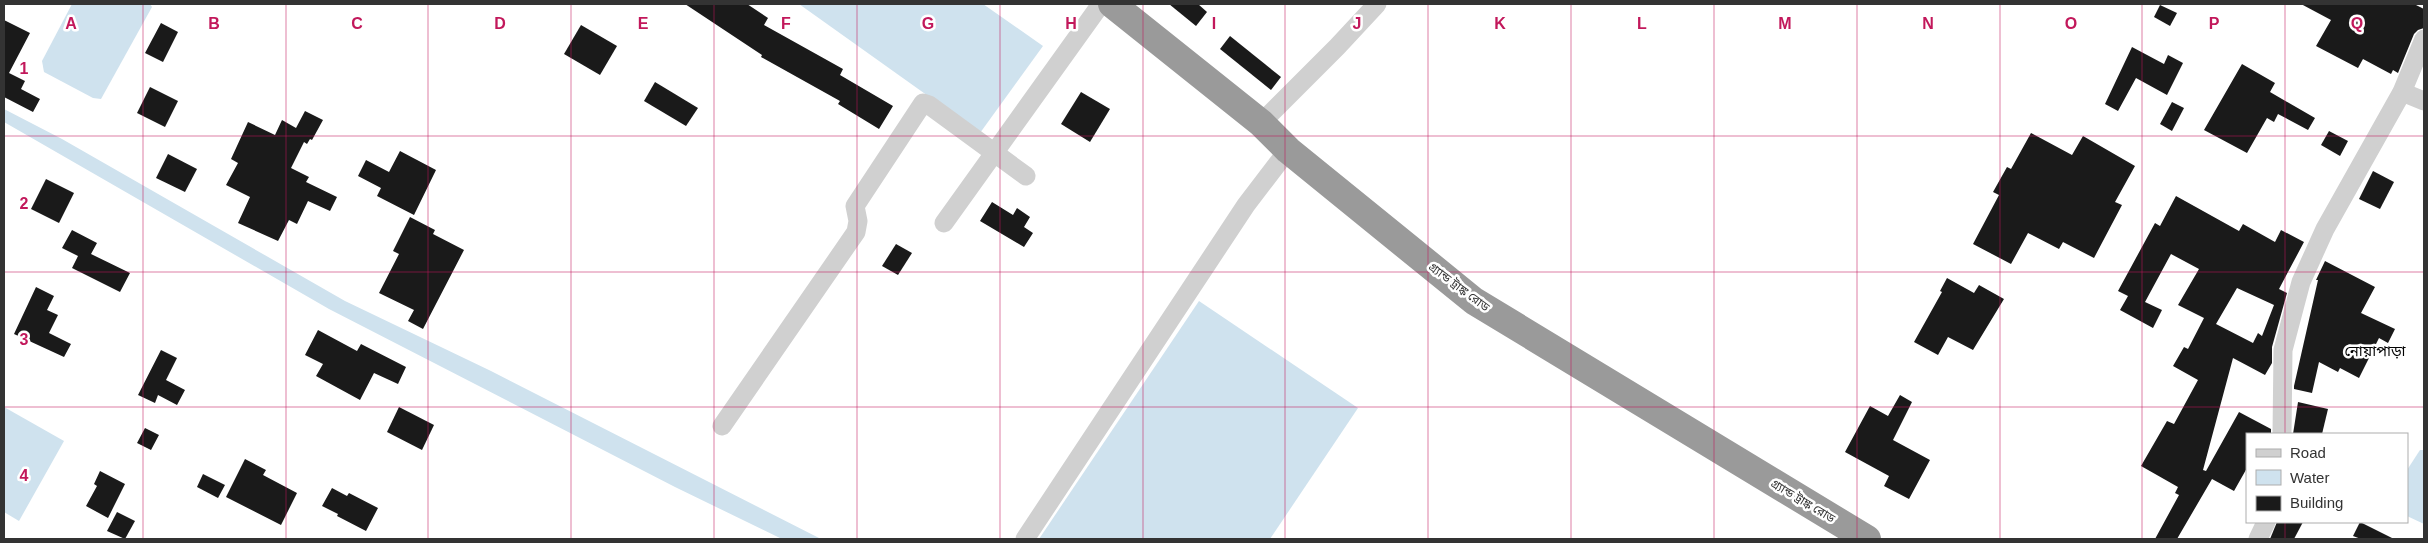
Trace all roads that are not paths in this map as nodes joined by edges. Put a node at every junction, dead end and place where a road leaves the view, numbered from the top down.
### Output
1 (1101, 4) edge
2 (1112, 4) edge
3 (1377, 4) edge
4 (2424, 39) edge
5 (2402, 92) junction
6 (2424, 101) edge
7 (1261, 123) junction
8 (1288, 150) junction
9 (995, 152) junction
10 (1026, 176) dead end
11 (944, 223) dead end
12 (722, 426) dead end
13 (2282, 433) edge
14 (2266, 523) edge
15 (1839, 532) edge
16 (1025, 539) edge
17 (1867, 539) edge
18 (2258, 539) edge

1 - 9 street
2 - 7 highway, গ্র্যান্ড ট্রাঙ্ক রোড
3 - 7 street
4 - 5 street
5 - 6 street
5 - 13 street
7 - 8 highway, গ্র্যান্ড ট্রাঙ্ক রোড
8 - 15 highway, গ্র্যান্ড ট্রাঙ্ক রোড
8 - 16 street
9 - 10 street
9 - 11 street
9 - 12 street
14 - 18 street
15 - 17 highway, গ্র্যান্ড ট্রাঙ্ক রোড

